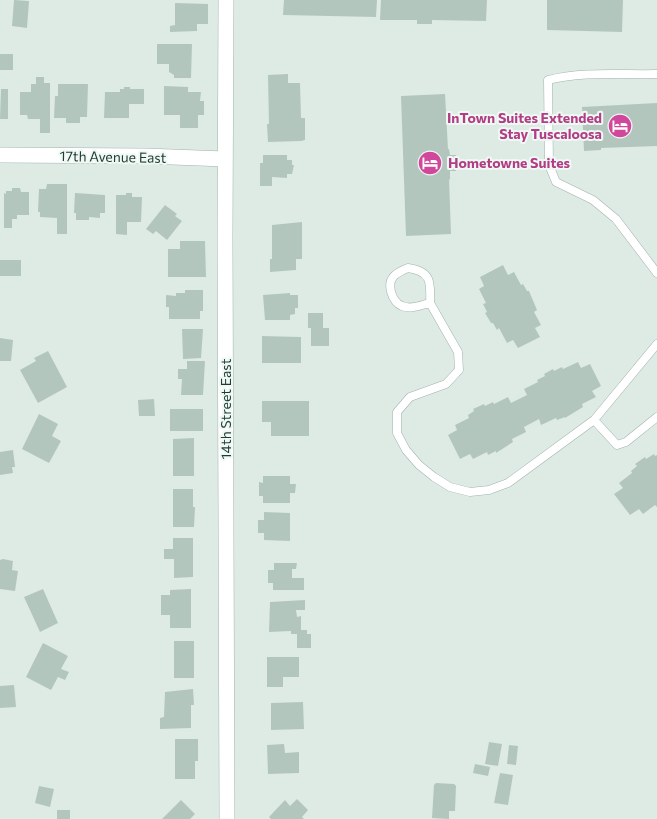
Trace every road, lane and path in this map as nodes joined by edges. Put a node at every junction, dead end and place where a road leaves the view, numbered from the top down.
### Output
1 (226, 0) edge
2 (657, 74) edge
3 (0, 155) edge
4 (225, 159) junction
5 (656, 271) edge
6 (430, 302) junction
7 (657, 344) edge
8 (657, 417) edge
9 (594, 420) junction
10 (227, 819) edge

1 - 4 street, 14th Street East
2 - 5 lane
3 - 4 street, 17th Avenue East
4 - 10 street, 14th Street East
6 - 6 lane
6 - 9 lane
7 - 9 lane
8 - 9 lane

